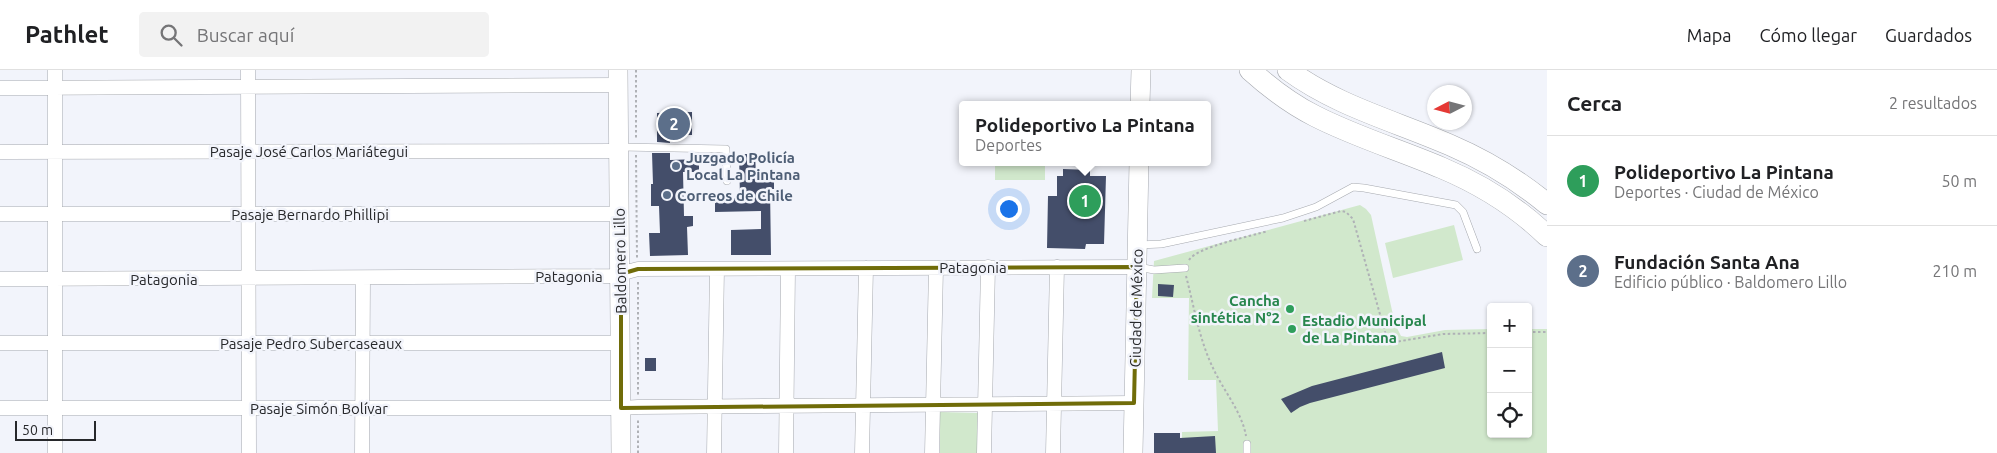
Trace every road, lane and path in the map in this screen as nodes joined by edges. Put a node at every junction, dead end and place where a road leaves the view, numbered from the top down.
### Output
1 (55, 70) edge
2 (248, 70) edge
3 (636, 70) edge
4 (1141, 70) edge
5 (1250, 70) edge
6 (1288, 70) edge
7 (618, 78) edge
8 (0, 88) edge
9 (55, 88) junction
10 (248, 88) junction
11 (1140, 101) edge
12 (1402, 126) junction
13 (625, 149) junction
14 (1393, 149) junction
15 (248, 151) junction
16 (0, 152) edge
17 (55, 152) junction
18 (1139, 166) edge
19 (727, 181) dead end
20 (1547, 204) edge
21 (0, 214) edge
22 (55, 214) junction
23 (248, 214) junction
24 (620, 214) junction
25 (1304, 221) dead end
26 (1276, 229) dead end
27 (1547, 236) edge
28 (1137, 245) junction
29 (1477, 249) dead end
30 (1057, 267) junction
31 (1137, 267) junction
32 (788, 268) junction
33 (866, 268) junction
34 (936, 268) junction
35 (988, 268) junction
36 (1184, 268) junction
37 (717, 269) junction
38 (629, 272) junction
39 (248, 278) junction
40 (363, 278) junction
41 (55, 279) junction
42 (0, 280) edge
43 (1532, 332) edge
44 (1547, 332) edge
45 (1487, 333) edge
46 (0, 343) edge
47 (55, 343) junction
48 (249, 343) junction
49 (363, 343) junction
50 (621, 343) junction
51 (1134, 403) junction
52 (985, 404) junction
53 (1054, 404) junction
54 (863, 405) junction
55 (933, 405) junction
56 (715, 406) junction
57 (787, 406) junction
58 (630, 407) junction
59 (0, 408) edge
60 (55, 408) junction
61 (249, 408) junction
62 (362, 408) junction
63 (1246, 444) joint
64 (55, 453) edge
65 (249, 453) edge
66 (362, 453) edge
67 (621, 453) edge
68 (638, 453) edge
69 (714, 453) edge
70 (786, 453) edge
71 (862, 453) edge
72 (932, 453) edge
73 (984, 453) edge
74 (1053, 453) edge
75 (1134, 453) edge
76 (1247, 453) edge

1 - 9 street
2 - 10 street
3 - 13 path
4 - 11 street
5 - 14 main road
6 - 12 main road
7 - 10 street
7 - 13 street, Baldomero Lillo
8 - 9 street
9 - 10 street
9 - 17 street
10 - 15 street
12 - 14 main road
12 - 20 main road
13 - 15 street, Pasaje José Carlos Mariátegui
13 - 19 lane
13 - 24 street, Baldomero Lillo
13 - 38 path
14 - 27 main road
15 - 17 street, Pasaje José Carlos Mariátegui
15 - 23 street
16 - 17 street, Pasaje José Carlos Mariátegui
17 - 22 street
18 - 28 street, Ciudad de México
21 - 22 street, Pasaje Bernardo Phillipi
22 - 23 street, Pasaje Bernardo Phillipi
22 - 41 street
23 - 24 street, Pasaje Bernardo Phillipi
23 - 39 street
24 - 38 street, Baldomero Lillo
25 - 45 path
26 - 36 path
28 - 29 lane
28 - 31 street, Ciudad de México
30 - 31 street, Patagonia
30 - 35 street, Patagonia
30 - 53 street
31 - 36 lane
31 - 51 street, Ciudad de México
32 - 33 street, Patagonia
32 - 37 street, Patagonia
32 - 57 street
33 - 34 street, Patagonia
33 - 54 street
34 - 35 street, Patagonia
34 - 55 street
35 - 52 street
36 - 63 path
37 - 38 street, Patagonia
37 - 56 street
38 - 40 street, Patagonia
38 - 50 street, Baldomero Lillo
38 - 58 path
39 - 40 street, Patagonia
39 - 41 street, Patagonia
39 - 48 street
40 - 49 street
41 - 42 street, Patagonia
41 - 47 street
43 - 44 path
46 - 47 street, Pasaje Pedro Subercaseaux
47 - 48 street, Pasaje Pedro Subercaseaux
47 - 60 street
48 - 49 street, Pasaje Pedro Subercaseaux
48 - 61 street
49 - 50 street, Pasaje Pedro Subercaseaux
49 - 62 street
50 - 58 street, Baldomero Lillo
51 - 53 street, Pasaje Simón Bolívar
51 - 75 street, Ciudad de México
52 - 53 street, Pasaje Simón Bolívar
52 - 55 street, Pasaje Simón Bolívar
52 - 73 street
53 - 74 street
54 - 55 street, Pasaje Simón Bolívar
54 - 57 street, Pasaje Simón Bolívar
54 - 71 street
55 - 72 street
56 - 57 street, Pasaje Simón Bolívar
56 - 58 street, Pasaje Simón Bolívar
56 - 69 street
57 - 70 street
58 - 62 street, Pasaje Simón Bolívar
58 - 67 street, Baldomero Lillo
58 - 68 path
59 - 60 street, Pasaje Simón Bolívar
60 - 61 street, Pasaje Simón Bolívar
60 - 64 street
61 - 62 street, Pasaje Simón Bolívar
61 - 65 street
62 - 66 street
63 - 76 lane

